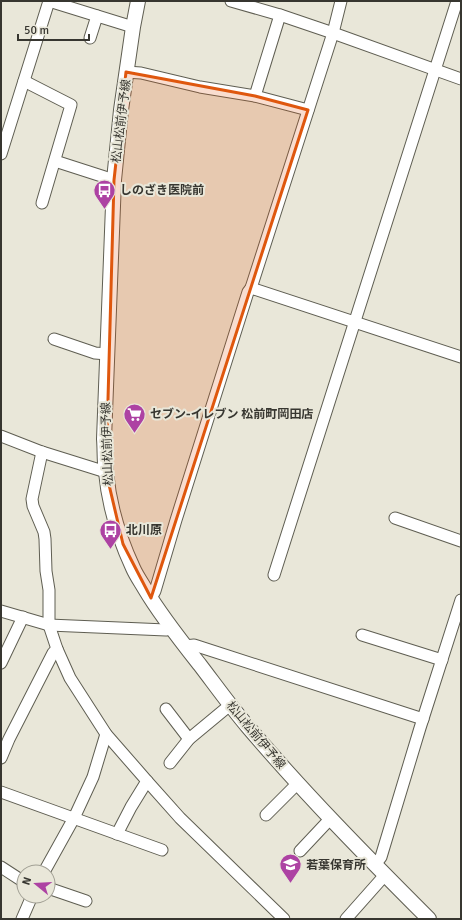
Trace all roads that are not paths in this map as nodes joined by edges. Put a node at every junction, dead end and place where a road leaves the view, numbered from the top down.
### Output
1 (49, 1) edge
2 (138, 1) edge
3 (231, 1) edge
4 (341, 1) edge
5 (457, 1) edge
6 (266, 6) edge
7 (280, 15) junction
8 (97, 16) junction
9 (133, 27) junction
10 (333, 33) junction
11 (90, 38) dead end
12 (435, 70) junction
13 (126, 72) junction
14 (461, 79) edge
15 (24, 81) junction
16 (255, 96) junction
17 (308, 110) junction
18 (1, 154) edge
19 (55, 161) junction
20 (114, 180) junction
21 (42, 203) dead end
22 (251, 288) junction
23 (355, 322) junction
24 (54, 339) dead end
25 (107, 354) junction
26 (461, 357) edge
27 (1, 436) edge
28 (42, 452) junction
29 (106, 472) junction
30 (395, 518) dead end
31 (461, 541) edge
32 (274, 575) dead end
33 (151, 598) junction
34 (461, 600) edge
35 (1, 611) edge
36 (23, 617) junction
37 (49, 625) junction
38 (172, 628) junction
39 (362, 635) dead end
40 (185, 646) junction
41 (57, 649) junction
42 (442, 660) junction
43 (1, 663) edge
44 (230, 705) junction
45 (166, 709) dead end
46 (423, 719) junction
47 (106, 734) junction
48 (189, 739) junction
49 (1, 758) edge
50 (170, 763) dead end
51 (146, 781) junction
52 (298, 783) junction
53 (1, 792) edge
54 (266, 815) dead end
55 (74, 818) junction
56 (331, 818) junction
57 (117, 834) junction
58 (162, 850) dead end
59 (300, 851) dead end
60 (48, 864) edge
61 (1, 867) edge
62 (380, 870) junction
63 (16, 877) edge
64 (56, 891) edge
65 (86, 901) dead end
66 (29, 904) edge
67 (22, 919) edge
68 (284, 919) edge
69 (346, 919) edge
70 (429, 919) edge

1 - 8 street
1 - 15 street
2 - 9 main road, 松山松前伊予線
3 - 6 street
4 - 10 street
5 - 12 street
6 - 7 street
7 - 10 street
7 - 16 street
8 - 9 street
8 - 11 street
9 - 13 main road, 松山松前伊予線
10 - 12 street
10 - 17 street
12 - 14 street
12 - 23 street
13 - 16 street
13 - 20 main road, 松山松前伊予線
15 - 18 street
15 - 19 street
16 - 17 street
17 - 22 street
19 - 20 street
19 - 21 street
20 - 25 main road, 松山松前伊予線
22 - 23 street
22 - 33 street
23 - 26 street
23 - 32 street
24 - 25 street
25 - 29 main road, 松山松前伊予線
27 - 28 street
28 - 29 street
28 - 37 street
29 - 33 main road, 松山松前伊予線
30 - 31 street
33 - 38 main road, 松山松前伊予線
34 - 42 street
35 - 36 street
36 - 37 street
36 - 43 street
37 - 38 street
37 - 41 street
38 - 40 main road, 松山松前伊予線
39 - 42 street
40 - 44 main road, 松山松前伊予線
40 - 46 street
41 - 47 street
41 - 49 street
42 - 46 street
44 - 48 street
44 - 52 main road, 松山松前伊予線
45 - 48 street
46 - 62 street
47 - 51 street
47 - 55 street
48 - 50 street
51 - 57 street
51 - 68 street
52 - 54 street
52 - 56 main road, 松山松前伊予線
53 - 55 street
55 - 57 street
55 - 60 street
56 - 59 street
56 - 62 main road, 松山松前伊予線
57 - 58 street
61 - 63 street
62 - 69 street
62 - 70 main road, 松山松前伊予線
64 - 65 street
66 - 67 street

